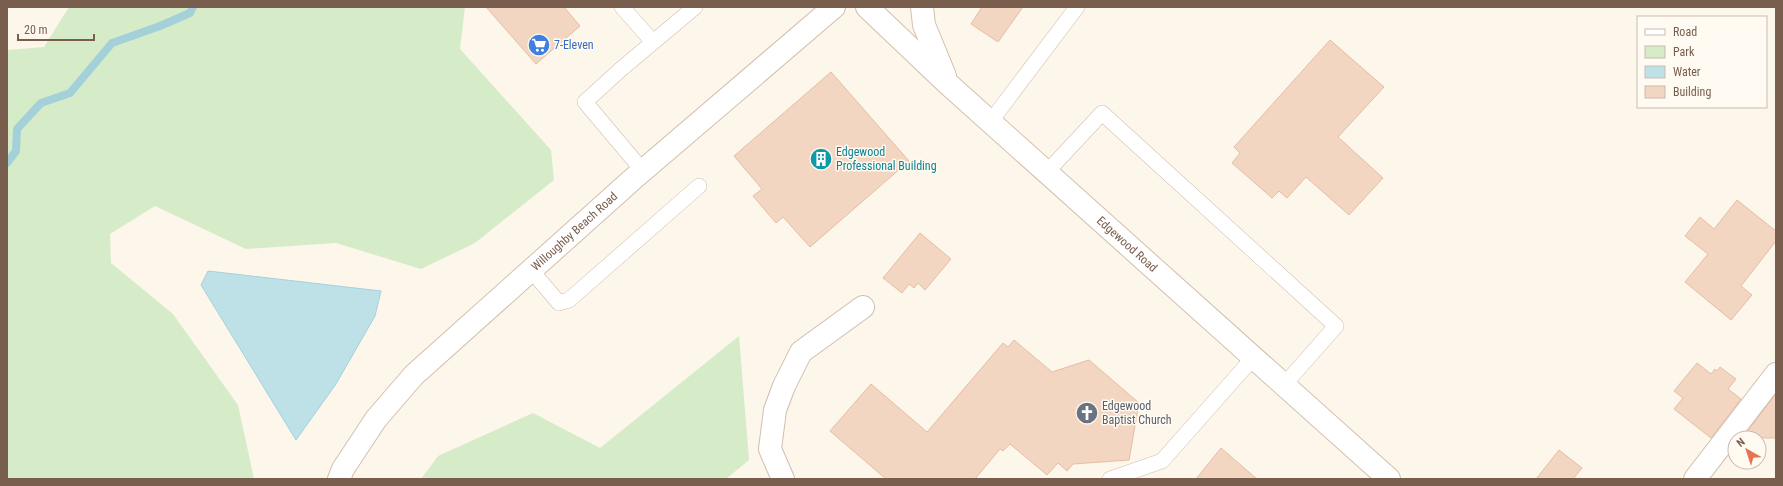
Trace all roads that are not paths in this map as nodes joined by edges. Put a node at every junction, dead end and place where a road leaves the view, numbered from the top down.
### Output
1 (695, 7) edge
2 (834, 7) edge
3 (867, 7) edge
4 (922, 7) edge
5 (1077, 7) edge
6 (628, 9) edge
7 (653, 42) junction
8 (947, 82) junction
9 (991, 121) junction
10 (643, 171) junction
11 (1047, 172) junction
12 (700, 186) dead end
13 (532, 270) junction
14 (863, 307) dead end
15 (1253, 358) junction
16 (1776, 374) edge
17 (1284, 385) junction
18 (1379, 476) edge
19 (339, 479) edge
20 (783, 479) edge
21 (1110, 479) edge
22 (1695, 479) edge

1 - 7 lane
2 - 10 street, Willoughby Beach Road
3 - 8 street, Edgewood Road
4 - 8 street
5 - 9 lane
6 - 7 lane
7 - 10 lane
8 - 9 street, Edgewood Road
9 - 11 street, Edgewood Road
10 - 13 street, Willoughby Beach Road
11 - 15 street, Edgewood Road
11 - 17 lane
12 - 13 lane
13 - 19 street, Willoughby Beach Road
14 - 20 street
15 - 17 street, Edgewood Road
15 - 21 lane
16 - 22 street
17 - 18 street, Edgewood Road

